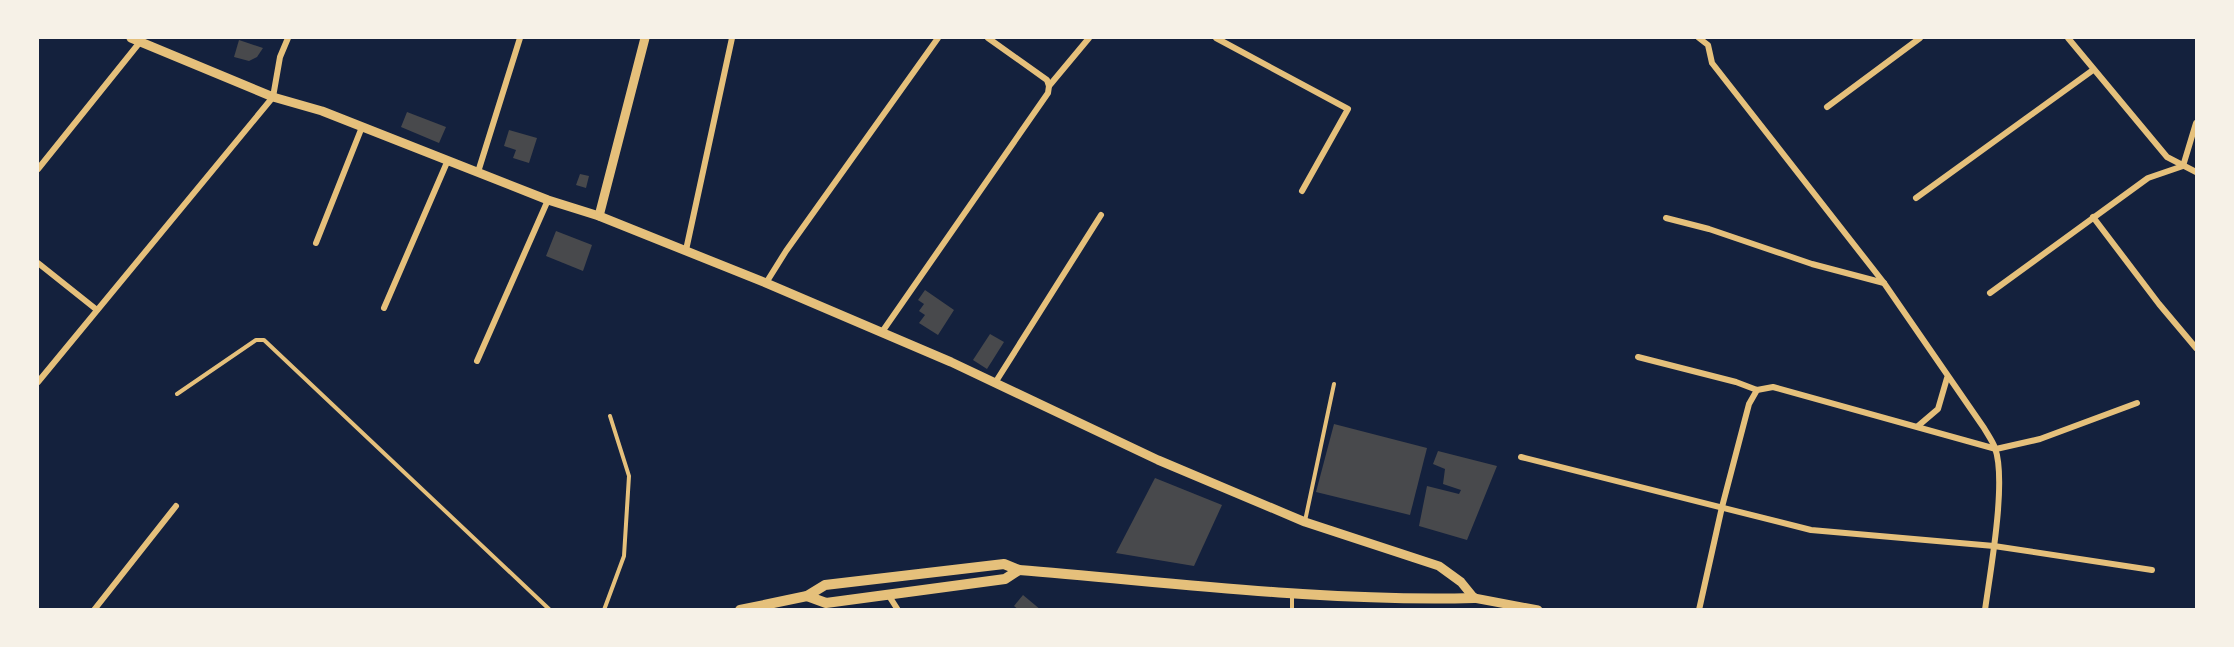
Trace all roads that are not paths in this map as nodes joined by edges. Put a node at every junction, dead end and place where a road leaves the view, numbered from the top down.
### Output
1 (131, 38) edge
2 (288, 38) edge
3 (520, 38) edge
4 (645, 38) edge
5 (732, 38) edge
6 (938, 38) edge
7 (988, 38) edge
8 (1089, 38) edge
9 (1216, 38) edge
10 (1699, 38) edge
11 (1713, 38) edge
12 (1920, 38) edge
13 (2068, 38) edge
14 (140, 42) junction
15 (1708, 45) junction
16 (2093, 70) junction
17 (1049, 86) junction
18 (273, 97) junction
19 (1827, 107) dead end
20 (2196, 123) edge
21 (362, 127) junction
22 (448, 160) junction
23 (2183, 166) junction
24 (38, 169) edge
25 (478, 172) junction
26 (2196, 172) edge
27 (1302, 190) dead end
28 (1916, 198) dead end
29 (548, 200) junction
30 (1101, 215) dead end
31 (599, 216) junction
32 (2093, 217) junction
33 (1666, 218) dead end
34 (316, 243) dead end
35 (686, 250) junction
36 (38, 263) edge
37 (766, 283) junction
38 (1884, 283) junction
39 (1990, 293) dead end
40 (384, 308) dead end
41 (97, 310) junction
42 (882, 332) junction
43 (2196, 348) edge
44 (1638, 357) dead end
45 (477, 361) dead end
46 (1947, 378) junction
47 (38, 382) edge
48 (995, 383) junction
49 (1334, 384) dead end
50 (1757, 390) junction
51 (177, 394) dead end
52 (2137, 403) dead end
53 (610, 416) dead end
54 (1918, 426) junction
55 (1996, 449) junction
56 (1521, 457) dead end
57 (176, 506) dead end
58 (1722, 507) junction
59 (1305, 522) junction
60 (1994, 546) junction
61 (1019, 570) junction
62 (2151, 570) dead end
63 (1293, 592) junction
64 (807, 596) junction
65 (890, 596) junction
66 (789, 599) junction
67 (1473, 604) edge
68 (94, 609) edge
69 (550, 609) edge
70 (604, 609) edge
71 (740, 609) edge
72 (778, 609) edge
73 (898, 609) edge
74 (1292, 609) edge
75 (1538, 609) edge
76 (1699, 609) edge
77 (1985, 609) edge

1 - 14 street
2 - 18 street
3 - 25 street
4 - 31 street
5 - 35 street
6 - 37 street
7 - 17 street
8 - 17 street
9 - 27 street
10 - 15 street
11 - 15 street
12 - 19 street
13 - 16 street
14 - 18 street
14 - 24 street
15 - 38 street
16 - 23 street
16 - 28 street
17 - 42 street
18 - 21 street
18 - 41 street
20 - 23 street
21 - 22 street
21 - 34 street
22 - 25 street
22 - 40 street
23 - 26 street
23 - 32 street
25 - 29 street
29 - 31 street
29 - 45 street
30 - 48 street
31 - 35 street
32 - 39 street
32 - 43 street
33 - 38 street
35 - 37 street
36 - 41 street
37 - 42 street
38 - 46 street
41 - 47 street
42 - 48 street
44 - 50 street
46 - 54 street
46 - 55 street
48 - 59 street
49 - 59 lane
50 - 54 street
50 - 58 street
51 - 69 lane
52 - 55 street
53 - 70 lane
54 - 55 street
55 - 60 street
56 - 58 street
57 - 68 street
58 - 60 street
58 - 76 street
59 - 67 street
60 - 62 street
60 - 77 street
61 - 63 main road
61 - 64 main road
61 - 65 main road
63 - 67 main road
63 - 74 lane
64 - 65 main road
64 - 66 main road
65 - 73 street
66 - 71 main road
66 - 72 main road
67 - 75 street

